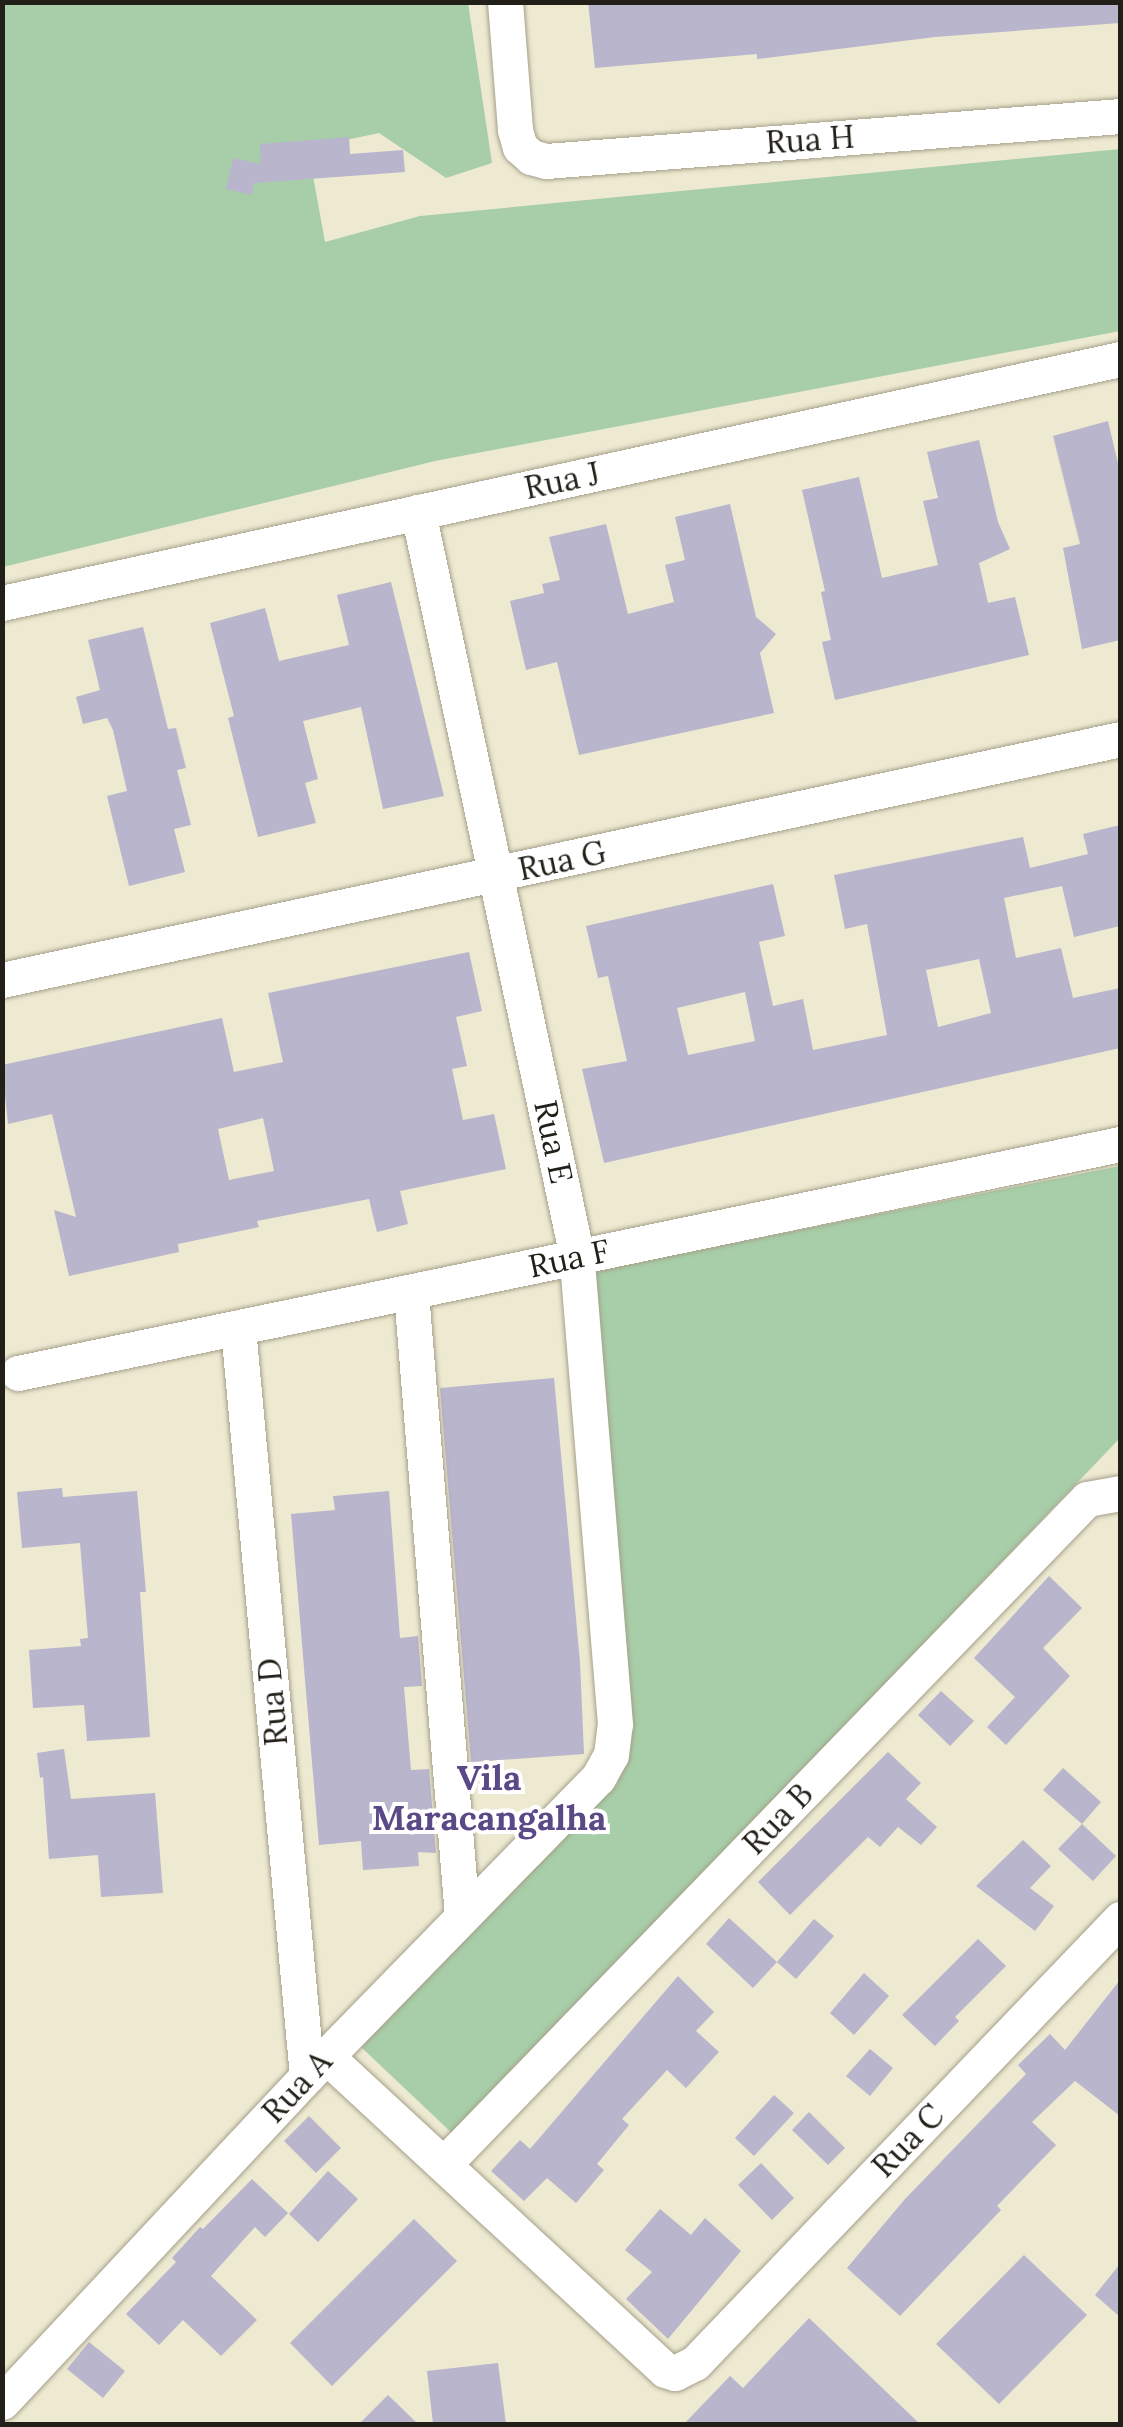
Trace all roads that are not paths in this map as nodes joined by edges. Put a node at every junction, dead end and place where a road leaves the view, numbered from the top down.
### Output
1 (505, 2) edge
2 (1120, 116) edge
3 (1120, 359) edge
4 (418, 512) junction
5 (2, 603) edge
6 (1120, 739) edge
7 (499, 874) junction
8 (2, 980) edge
9 (1120, 1144) edge
10 (577, 1256) junction
11 (412, 1293) junction
12 (238, 1328) junction
13 (18, 1373) dead end
14 (1120, 1464) edge
15 (1104, 1496) edge
16 (598, 1778) joint
17 (462, 1916) junction
18 (1120, 1919) edge
19 (317, 2066) junction
20 (446, 2162) junction
21 (2, 2402) edge

1 - 2 street, Rua H
3 - 4 street, Rua J
4 - 5 street, Rua J
4 - 7 street, Rua E
6 - 7 street, Rua G
7 - 8 street, Rua G
7 - 10 street, Rua E
9 - 10 street, Rua F
10 - 11 street, Rua F
10 - 16 street, Rua E
11 - 12 street, Rua F
11 - 17 street
12 - 13 street, Rua F
12 - 19 street, Rua D
14 - 15 street, Rua B
15 - 20 street, Rua B
16 - 17 street, Rua A
17 - 19 street, Rua A
18 - 20 street, Rua C
19 - 20 street
19 - 21 street, Rua A

